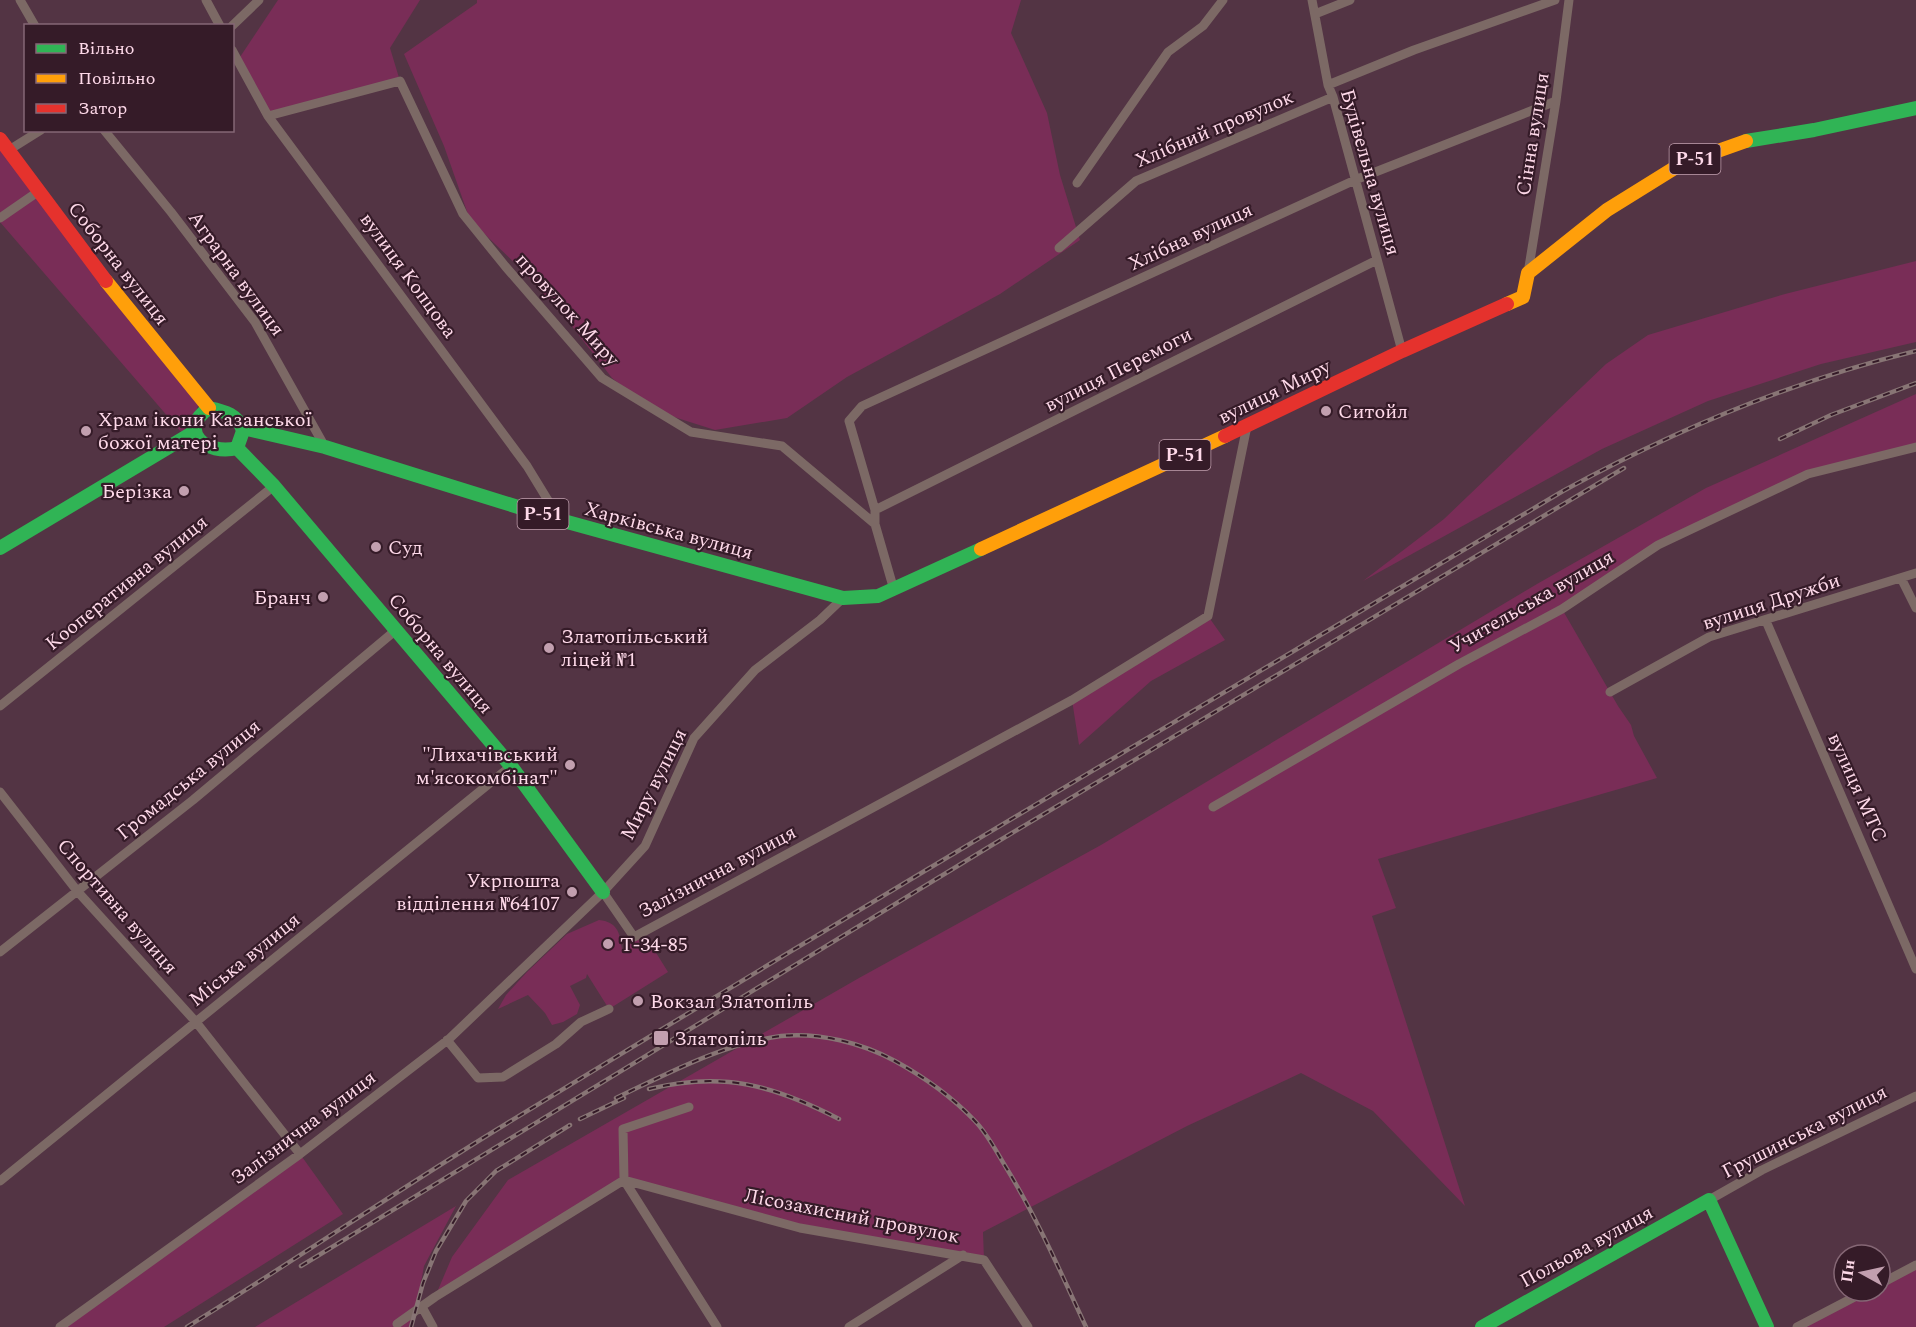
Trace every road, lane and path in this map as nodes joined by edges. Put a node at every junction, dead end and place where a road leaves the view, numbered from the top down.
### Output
1 (20, 0) edge
2 (206, 0) edge
3 (260, 0) edge
4 (1223, 0) edge
5 (1312, 0) edge
6 (1350, 0) edge
7 (1555, 0) edge
8 (1569, 0) edge
9 (1315, 15) junction
10 (35, 24) edge
11 (219, 24) edge
12 (234, 24) edge
13 (235, 60) edge
14 (1328, 85) junction
15 (1334, 97) junction
16 (1556, 101) junction
17 (1916, 108) edge
18 (268, 116) junction
19 (38, 132) edge
20 (106, 132) edge
21 (0, 139) edge
22 (9, 150) junction
23 (1355, 180) junction
24 (1077, 183) dead end
25 (39, 191) junction
26 (0, 218) edge
27 (1059, 248) dead end
28 (1377, 260) junction
29 (1528, 273) junction
30 (1402, 351) junction
31 (209, 408) junction
32 (1246, 426) junction
33 (243, 428) junction
34 (194, 432) junction
35 (325, 447) junction
36 (1916, 447) edge
37 (237, 448) junction
38 (274, 486) junction
39 (875, 510) junction
40 (560, 520) junction
41 (875, 524) junction
42 (2, 544) edge
43 (1916, 573) edge
44 (1901, 578) junction
45 (894, 590) junction
46 (843, 598) junction
47 (1916, 608) edge
48 (1766, 621) junction
49 (396, 630) junction
50 (1610, 692) dead end
51 (0, 706) edge
52 (511, 766) junction
53 (0, 792) edge
54 (1213, 807) dead end
55 (78, 892) junction
56 (603, 892) junction
57 (0, 952) edge
58 (1916, 969) edge
59 (609, 1009) dead end
60 (196, 1022) junction
61 (447, 1040) junction
62 (1916, 1096) edge
63 (689, 1107) dead end
64 (300, 1154) junction
65 (0, 1180) edge
66 (624, 1180) junction
67 (1709, 1200) junction
68 (963, 1255) junction
69 (1916, 1265) edge
70 (1892, 1278) edge
71 (1843, 1303) edge
72 (422, 1307) junction
73 (397, 1324) dead end
74 (60, 1327) edge
75 (433, 1327) edge
76 (717, 1327) edge
77 (849, 1327) edge
78 (1028, 1327) edge
79 (1482, 1327) edge
80 (1767, 1327) edge
81 (1797, 1327) edge

1 - 10 street
2 - 11 street
3 - 12 street
4 - 24 street
5 - 9 street, Будівельна вулиця
6 - 9 street
7 - 14 street
8 - 16 street, Сінна вулиця
9 - 14 street, Будівельна вулиця
13 - 18 street, вулиця Копцова
14 - 15 street, Будівельна вулиця
15 - 23 street, Будівельна вулиця
15 - 27 street, Хлібний провулок
16 - 23 street, Хлібна вулиця
16 - 29 street, Сінна вулиця
17 - 29 main road, Р-51
18 - 40 street, вулиця Копцова
18 - 41 street, провулок Миру
19 - 22 street
20 - 35 street, Аграрна вулиця
21 - 22 main road, Соборна вулиця
22 - 25 main road, Соборна вулиця
23 - 28 street, Будівельна вулиця
23 - 39 street, Хлібна вулиця
25 - 26 street
25 - 31 main road, Соборна вулиця
28 - 30 street, Будівельна вулиця
28 - 39 street, вулиця Перемоги
29 - 30 main road, вулиця Миру / Р-51
30 - 32 main road, вулиця Миру / Р-51
31 - 33 main road, Р-51
31 - 34 main road
32 - 45 main road, вулиця Миру / Р-51
32 - 56 street, Залізнична вулиця
33 - 35 main road, Харківська вулиця / Р-51
33 - 37 main road
34 - 37 main road
34 - 42 main road
35 - 40 main road, Харківська вулиця / Р-51
36 - 54 street, Учительська вулиця
37 - 38 main road, Соборна вулиця
38 - 49 main road, Соборна вулиця
38 - 51 street, Кооперативна вулиця
39 - 41 street
40 - 46 main road, Харківська вулиця / Р-51
41 - 45 street
43 - 44 street, вулиця Дружби
44 - 47 street
44 - 48 street, вулиця Дружби
45 - 46 main road, вулиця Миру / Р-51
46 - 56 street, Миру вулиця
48 - 50 street, вулиця Дружби
48 - 58 street, вулиця МТС
49 - 52 main road, Соборна вулиця
49 - 55 street, Громадська вулиця
52 - 56 main road, Соборна вулиця
52 - 60 street, Міська вулиця
53 - 55 street, Спортивна вулиця
55 - 57 street, Громадська вулиця
55 - 60 street, Спортивна вулиця
56 - 61 street, Залізнична вулиця
59 - 61 street
60 - 64 street, Спортивна вулиця
60 - 65 street, Міська вулиця
61 - 64 street, Залізнична вулиця
62 - 67 street, Грушинська вулиця
63 - 66 street
64 - 74 street, Залізнична вулиця
66 - 68 street, Лісозахисний провулок
66 - 72 street
66 - 76 street
67 - 79 main road, Польова вулиця
67 - 80 main road
68 - 77 street
68 - 78 street, Лісозахисний провулок
69 - 70 street
71 - 81 street
72 - 73 street
72 - 75 street

